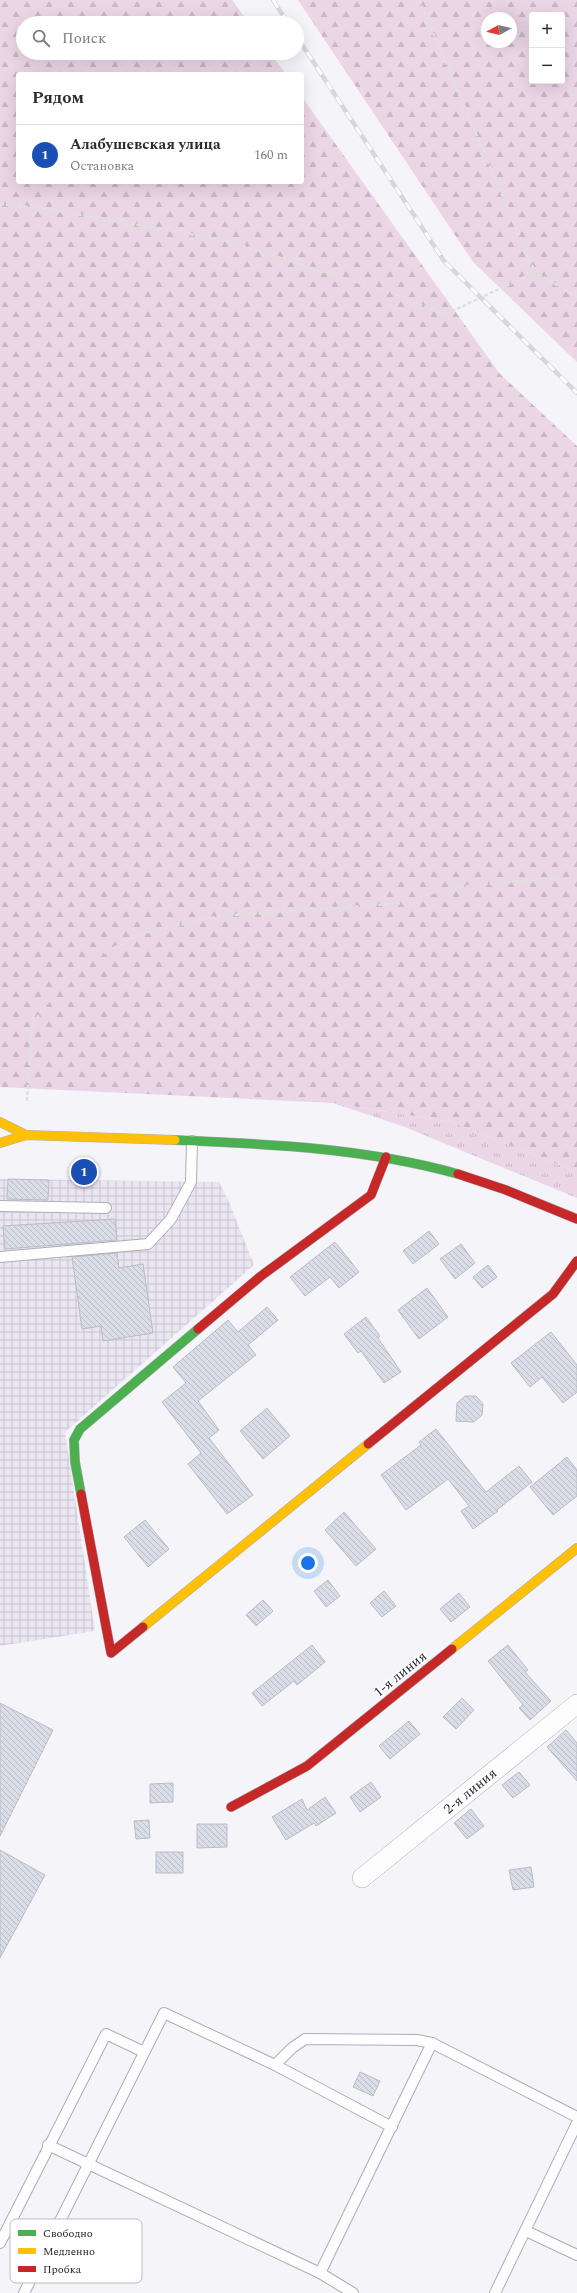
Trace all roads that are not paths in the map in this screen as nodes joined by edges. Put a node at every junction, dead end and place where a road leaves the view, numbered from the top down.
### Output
1 (0, 1122) edge
2 (26, 1135) junction
3 (192, 1141) junction
4 (0, 1143) edge
5 (386, 1157) junction
6 (0, 1206) edge
7 (106, 1208) dead end
8 (577, 1219) edge
9 (0, 1257) edge
10 (577, 1262) edge
11 (577, 1548) edge
12 (577, 1704) edge
13 (231, 1808) dead end
14 (362, 1878) dead end
15 (432, 2043) junction
16 (144, 2052) junction
17 (275, 2065) junction
18 (577, 2117) edge
19 (577, 2123) edge
20 (392, 2127) junction
21 (48, 2145) junction
22 (88, 2164) junction
23 (12, 2219) edge
24 (61, 2219) edge
25 (10, 2223) edge
26 (526, 2231) junction
27 (0, 2243) edge
28 (577, 2255) edge
29 (320, 2273) junction
30 (29, 2283) edge
31 (24, 2293) edge
32 (353, 2293) edge
33 (495, 2293) edge

1 - 2 street
2 - 3 street
2 - 4 street
3 - 5 street
3 - 9 lane
5 - 8 street
5 - 10 street
6 - 7 lane
11 - 13 street, 1-я линия
12 - 14 street, 2-я линия
15 - 17 lane
15 - 18 lane
15 - 20 lane
16 - 17 lane
16 - 21 lane
16 - 22 lane
17 - 20 lane
19 - 26 lane
20 - 29 lane
21 - 22 lane
21 - 23 lane
22 - 24 lane
22 - 29 lane
25 - 27 lane
26 - 28 lane
26 - 33 lane
29 - 32 lane
30 - 31 lane

